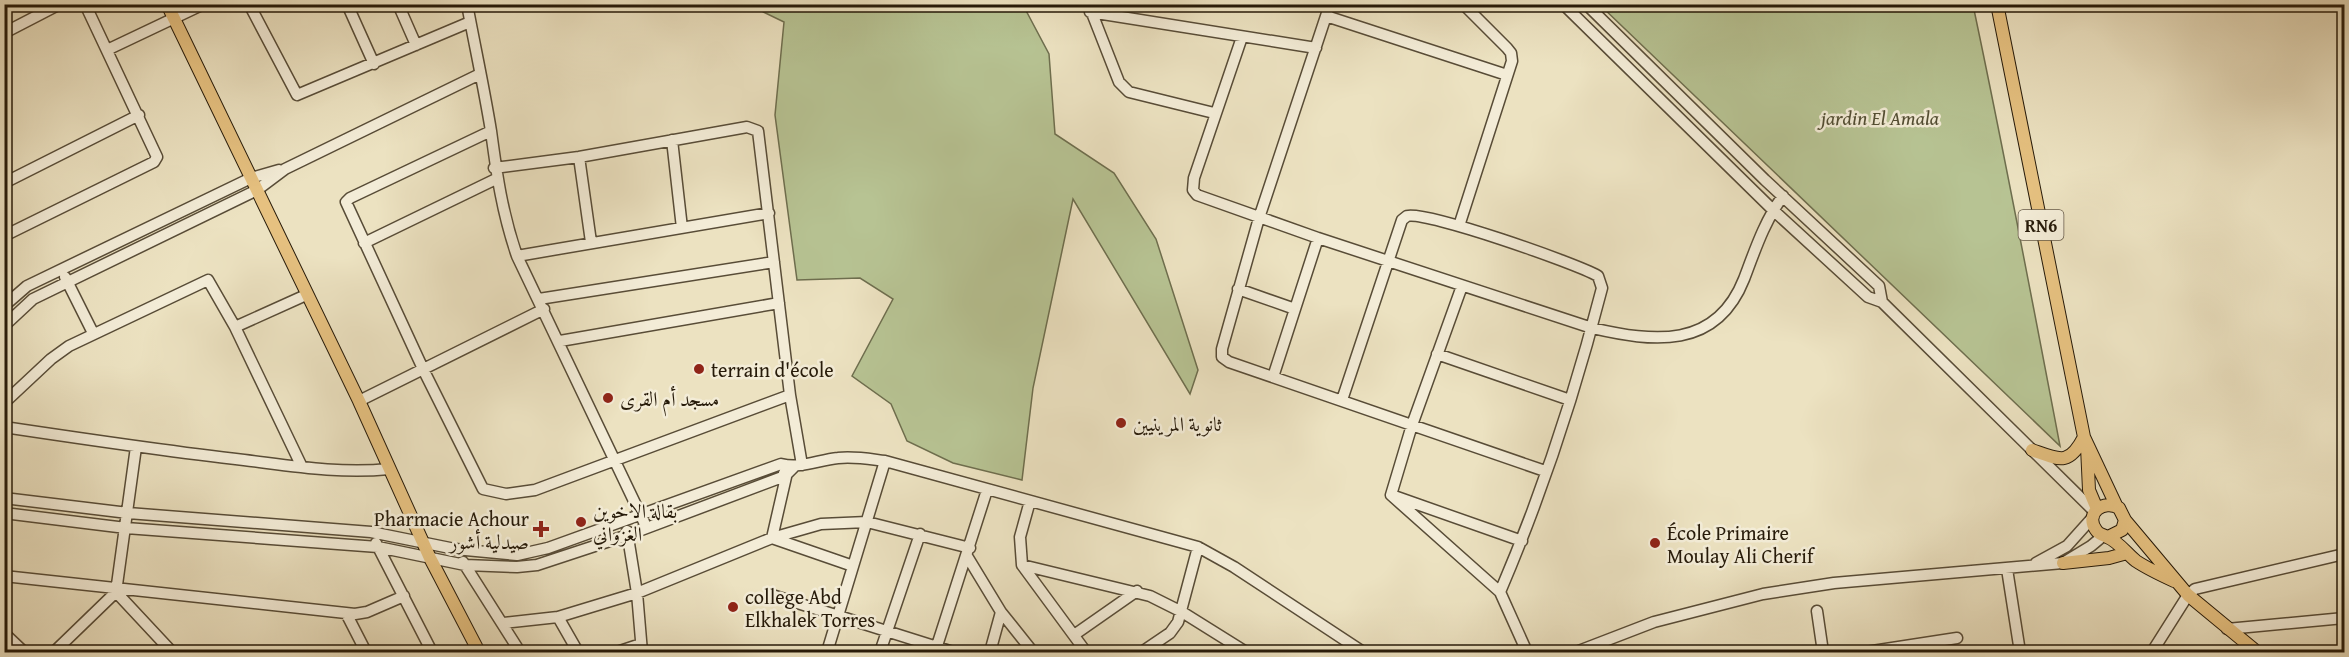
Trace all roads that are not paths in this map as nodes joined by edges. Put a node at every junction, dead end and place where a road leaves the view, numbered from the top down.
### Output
1 (60, 4) edge
2 (85, 4) edge
3 (167, 4) edge
4 (204, 4) edge
5 (249, 4) edge
6 (347, 4) edge
7 (398, 4) edge
8 (467, 4) edge
9 (1330, 4) edge
10 (1463, 4) edge
11 (1563, 4) edge
12 (1586, 4) edge
13 (1997, 4) edge
14 (1090, 8) edge
15 (1326, 16) junction
16 (174, 20) junction
17 (470, 22) junction
18 (4, 33) edge
19 (1242, 37) junction
20 (416, 45) junction
21 (1316, 48) junction
22 (107, 50) junction
23 (374, 64) junction
24 (480, 74) junction
25 (1507, 75) junction
26 (1695, 111) junction
27 (1214, 113) junction
28 (139, 115) junction
29 (1683, 123) junction
30 (490, 131) junction
31 (672, 140) junction
32 (579, 156) junction
33 (285, 169) junction
34 (495, 173) junction
35 (251, 177) junction
36 (4, 183) edge
37 (257, 190) junction
38 (1783, 195) junction
39 (1773, 210) junction
40 (769, 213) junction
41 (1259, 218) junction
42 (1459, 225) junction
43 (682, 228) junction
44 (4, 236) edge
45 (1318, 238) junction
46 (591, 242) junction
47 (364, 243) junction
48 (517, 256) junction
49 (1386, 261) junction
50 (774, 262) junction
51 (62, 270) junction
52 (68, 282) junction
53 (1462, 286) junction
54 (1238, 290) junction
55 (306, 295) junction
56 (538, 299) junction
57 (1882, 302) junction
58 (779, 303) junction
59 (4, 306) edge
60 (544, 309) junction
61 (1295, 309) junction
62 (4, 326) edge
63 (235, 327) junction
64 (1592, 327) junction
65 (93, 333) junction
66 (560, 341) junction
67 (1437, 354) junction
68 (424, 371) junction
69 (1273, 377) junction
70 (790, 394) junction
71 (1342, 400) junction
72 (1570, 400) junction
73 (359, 401) junction
74 (4, 403) edge
75 (1412, 425) junction
76 (4, 427) edge
77 (2086, 441) junction
78 (136, 447) junction
79 (2032, 450) junction
80 (616, 460) junction
81 (885, 462) junction
82 (781, 464) junction
83 (798, 466) junction
84 (302, 467) junction
85 (389, 469) junction
86 (1545, 471) junction
87 (785, 476) junction
88 (987, 490) junction
89 (1391, 495) junction
90 (4, 498) edge
91 (1030, 501) junction
92 (2116, 505) junction
93 (2095, 512) junction
94 (4, 513) edge
95 (128, 513) junction
96 (641, 515) junction
97 (2125, 520) junction
98 (626, 521) junction
99 (867, 522) junction
100 (647, 527) junction
101 (126, 528) junction
102 (371, 532) junction
103 (920, 534) junction
104 (628, 535) junction
105 (2105, 536) junction
106 (772, 538) junction
107 (1522, 541) junction
108 (423, 542) junction
109 (378, 547) junction
110 (1198, 547) junction
111 (455, 549) junction
112 (969, 552) junction
113 (2127, 553) junction
114 (2344, 554) edge
115 (430, 558) junction
116 (2063, 563) junction
117 (2035, 564) junction
118 (465, 565) junction
119 (1022, 565) junction
120 (853, 567) junction
121 (2007, 569) junction
122 (4, 576) edge
123 (2175, 582) junction
124 (116, 590) junction
125 (1137, 591) junction
126 (1500, 592) junction
127 (637, 593) junction
128 (772, 595) dead end
129 (2188, 595) junction
130 (404, 596) junction
131 (1817, 611) dead end
132 (1000, 612) junction
133 (1182, 612) junction
134 (346, 613) junction
135 (838, 616) junction
136 (558, 617) junction
137 (2344, 618) edge
138 (504, 623) junction
139 (2228, 629) junction
140 (887, 632) junction
141 (4, 633) edge
142 (1074, 635) junction
143 (1957, 638) dead end
144 (642, 648) edge
145 (1230, 649) edge
146 (936, 650) edge
147 (24, 652) edge
148 (54, 652) edge
149 (172, 652) edge
150 (366, 652) edge
151 (432, 652) edge
152 (479, 652) edge
153 (520, 652) edge
154 (578, 652) edge
155 (617, 652) edge
156 (827, 652) edge
157 (880, 652) edge
158 (953, 652) edge
159 (990, 652) edge
160 (1033, 652) edge
161 (1086, 652) edge
162 (1142, 652) edge
163 (1246, 652) edge
164 (1363, 652) edge
165 (1527, 652) edge
166 (1576, 652) edge
167 (1824, 652) edge
168 (1868, 652) edge
169 (2020, 652) edge
170 (2152, 652) edge
171 (2257, 652) edge

1 - 18 street
2 - 22 street
3 - 16 main road
4 - 16 street
5 - 23 street
6 - 23 street
7 - 20 street
8 - 17 street
9 - 15 street
10 - 25 street
11 - 29 street
12 - 26 street
13 - 77 main road, RN6
14 - 19 street
14 - 27 street
15 - 21 street
15 - 25 street
16 - 22 street
16 - 35 main road
17 - 20 street
17 - 24 street
19 - 21 street
19 - 27 street
20 - 23 street
21 - 41 street
22 - 28 street
24 - 30 street
24 - 33 street
25 - 42 street
26 - 29 street
26 - 38 street
27 - 41 street
28 - 36 street
28 - 44 street
29 - 39 street
30 - 34 street
30 - 47 street
31 - 32 street
31 - 40 street
31 - 43 street
32 - 34 street
32 - 46 street
33 - 35 street
33 - 37 street
34 - 47 street
34 - 48 street
35 - 37 main road
35 - 51 street
37 - 52 street
37 - 55 main road
38 - 39 street
38 - 57 street
39 - 57 street
39 - 64 street
40 - 43 street
40 - 50 street
41 - 45 street
41 - 54 street
42 - 49 street
42 - 64 street
43 - 46 street
45 - 49 street
45 - 61 street
46 - 48 street
47 - 68 street
48 - 56 street
49 - 53 street
49 - 71 street
50 - 56 street
50 - 58 street
51 - 52 street
51 - 59 street
52 - 62 street
52 - 65 street
53 - 64 street
53 - 67 street
54 - 61 street
54 - 69 street
55 - 63 street
55 - 73 main road
56 - 60 street
57 - 79 street
58 - 66 street
58 - 70 street
60 - 66 street
60 - 68 street
61 - 69 street
63 - 65 street
63 - 84 street
64 - 72 street
65 - 74 street
66 - 80 street
67 - 72 street
67 - 75 street
68 - 73 street
68 - 80 street
69 - 71 street
70 - 80 street
70 - 83 street
71 - 75 street
72 - 86 street
73 - 85 main road
75 - 86 street
75 - 89 street
76 - 78 street
77 - 79 main road
77 - 92 main road, RN6
77 - 93 main road, RN6
78 - 84 street
78 - 95 street
79 - 93 street
80 - 96 street
81 - 83 street
81 - 88 street
81 - 99 street
82 - 83 street
82 - 87 street
82 - 96 street
83 - 87 street
84 - 85 street
85 - 108 main road
86 - 107 street
87 - 100 street
87 - 106 street
88 - 91 street
88 - 112 street
89 - 107 street
89 - 126 street
90 - 95 street
91 - 110 street
91 - 119 street
92 - 93 main road
92 - 97 main road, RN6
93 - 105 main road, RN6
93 - 117 street
94 - 101 street
95 - 101 street
95 - 102 street
96 - 98 street
96 - 100 street
97 - 105 main road
97 - 123 main road, RN6
98 - 104 street
98 - 111 street
99 - 103 street
99 - 106 street
99 - 120 street
100 - 104 street
101 - 109 street
101 - 124 street
102 - 108 street
102 - 109 street
103 - 112 street
103 - 140 street
104 - 118 street
104 - 127 street
105 - 113 main road, RN6
105 - 116 street
106 - 120 street
106 - 127 street
107 - 126 street
108 - 111 street
108 - 115 main road
109 - 115 street
109 - 130 street
110 - 133 street
110 - 164 street
111 - 118 street
112 - 132 street
112 - 146 street
113 - 116 main road
113 - 123 main road, RN6
114 - 129 street
115 - 118 street
115 - 152 main road
116 - 117 street
117 - 121 street
118 - 138 street
119 - 125 street
119 - 142 street
120 - 135 street
121 - 166 street
121 - 169 street
122 - 124 street
123 - 129 main road, RN6
124 - 134 street
124 - 148 street
124 - 149 street
125 - 133 street
125 - 142 street
126 - 165 street
127 - 136 street
127 - 144 street
128 - 135 street
129 - 139 main road, RN6
129 - 170 street
130 - 134 street
130 - 151 street
131 - 167 street
132 - 159 street
132 - 160 street
133 - 145 street
133 - 162 street
134 - 150 street
135 - 140 street
135 - 156 street
136 - 138 street
136 - 154 street
137 - 139 street
138 - 153 street
139 - 171 main road, RN6
140 - 146 street
140 - 157 street
141 - 147 street
142 - 161 street
143 - 168 street
144 - 155 street
145 - 163 street
146 - 158 street

